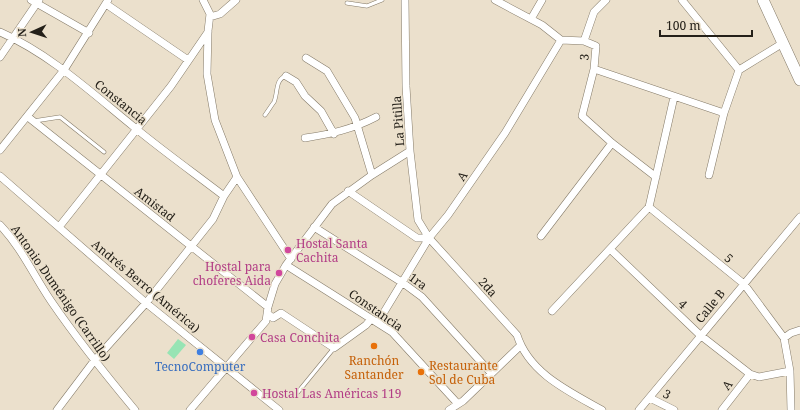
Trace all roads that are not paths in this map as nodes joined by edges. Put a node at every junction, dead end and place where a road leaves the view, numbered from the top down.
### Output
1 (203, 0) edge
2 (236, 0) edge
3 (382, 0) edge
4 (405, 0) edge
5 (495, 0) edge
6 (542, 0) edge
7 (606, 0) edge
8 (682, 0) edge
9 (763, 0) edge
10 (36, 1) edge
11 (107, 2) edge
12 (346, 3) dead end
13 (210, 17) junction
14 (531, 18) junction
15 (0, 32) edge
16 (208, 32) junction
17 (88, 33) junction
18 (12, 37) junction
19 (561, 40) junction
20 (584, 41) junction
21 (783, 43) junction
22 (0, 56) edge
23 (306, 58) dead end
24 (188, 60) junction
25 (64, 70) junction
26 (594, 70) junction
27 (739, 70) junction
28 (286, 76) joint
29 (800, 80) edge
30 (674, 97) junction
31 (724, 113) junction
32 (265, 115) dead end
33 (376, 117) dead end
34 (30, 119) junction
35 (358, 126) junction
36 (137, 130) junction
37 (334, 134) junction
38 (305, 138) dead end
39 (612, 143) junction
40 (0, 150) edge
41 (410, 151) junction
42 (104, 152) dead end
43 (100, 175) junction
44 (372, 175) junction
45 (709, 175) dead end
46 (0, 176) edge
47 (237, 177) junction
48 (656, 177) junction
49 (348, 191) junction
50 (224, 196) junction
51 (649, 207) junction
52 (800, 217) edge
53 (0, 225) edge
54 (59, 227) junction
55 (314, 227) junction
56 (541, 236) dead end
57 (429, 238) junction
58 (191, 246) junction
59 (610, 250) junction
60 (288, 262) junction
61 (403, 283) junction
62 (744, 284) junction
63 (146, 303) junction
64 (268, 311) junction
65 (552, 311) dead end
66 (374, 321) junction
67 (800, 330) edge
68 (700, 335) junction
69 (784, 338) junction
70 (520, 346) junction
71 (334, 348) junction
72 (94, 361) junction
73 (227, 367) junction
74 (790, 371) junction
75 (491, 373) junction
76 (750, 374) junction
77 (298, 392) dead end
78 (650, 398) junction
79 (458, 404) junction
80 (57, 410) edge
81 (135, 410) edge
82 (190, 410) edge
83 (279, 410) edge
84 (449, 410) edge
85 (602, 410) edge
86 (639, 410) edge
87 (674, 410) edge
88 (722, 410) edge
89 (791, 410) edge

1 - 13 street
2 - 13 street
3 - 12 lane
4 - 41 street, La Pitilla
5 - 14 street
6 - 14 street
7 - 20 street
8 - 27 street
9 - 21 main road
10 - 17 street
10 - 18 street
11 - 17 street
11 - 24 street
13 - 16 street
14 - 19 street
15 - 18 street, Constancia
16 - 24 street
16 - 47 street
17 - 25 street
18 - 22 street
18 - 25 street, Constancia
19 - 20 street, 3
19 - 57 street, A
20 - 26 street, 3
21 - 27 street
21 - 29 main road
23 - 35 street
24 - 36 street
25 - 34 street
25 - 36 street, Constancia
26 - 30 street, 3
26 - 39 street
27 - 31 street
28 - 32 lane
28 - 37 street
30 - 31 street, 3
30 - 48 street
31 - 45 street
33 - 35 street
34 - 40 street
34 - 42 lane
34 - 43 street, Amistad
35 - 37 street
35 - 44 street
36 - 43 street
36 - 50 street, Constancia
37 - 38 street
39 - 48 street
39 - 56 street
41 - 44 street
41 - 57 street, La Pitilla
43 - 54 street
43 - 58 street, Amistad
44 - 49 street
46 - 54 street, Andrés Berro (América)
47 - 50 street
47 - 60 street
48 - 51 street
49 - 55 street
49 - 57 street
50 - 58 street
51 - 59 street
51 - 62 street, 5
52 - 62 street, Calle B
53 - 72 street, Antonio Duménigo (Carrillo)
54 - 63 street, Andrés Berro (América)
55 - 60 street
55 - 61 street, 1ra
57 - 61 street, A
57 - 70 street, 2da
58 - 63 street
58 - 64 street, Amistad
59 - 65 street
59 - 68 street, 4
60 - 64 street
60 - 66 street, Constancia
61 - 66 street, A
61 - 75 street, 1ra
62 - 68 street, Calle B
62 - 69 street, 5
63 - 72 street
63 - 73 street, Andrés Berro (América)
64 - 71 street
64 - 73 street
66 - 71 street, A
66 - 79 street, Constancia
67 - 69 street
68 - 76 street, 4
68 - 78 street, Calle B
69 - 74 street
70 - 75 street
70 - 85 street, 2da
71 - 77 lane
72 - 80 street
72 - 81 street, Antonio Duménigo (Carrillo)
73 - 82 street
73 - 83 street, Andrés Berro (América)
74 - 76 street
74 - 89 street
75 - 79 street
76 - 88 street, A
78 - 86 street, Calle B
78 - 87 street, 3
79 - 84 street

